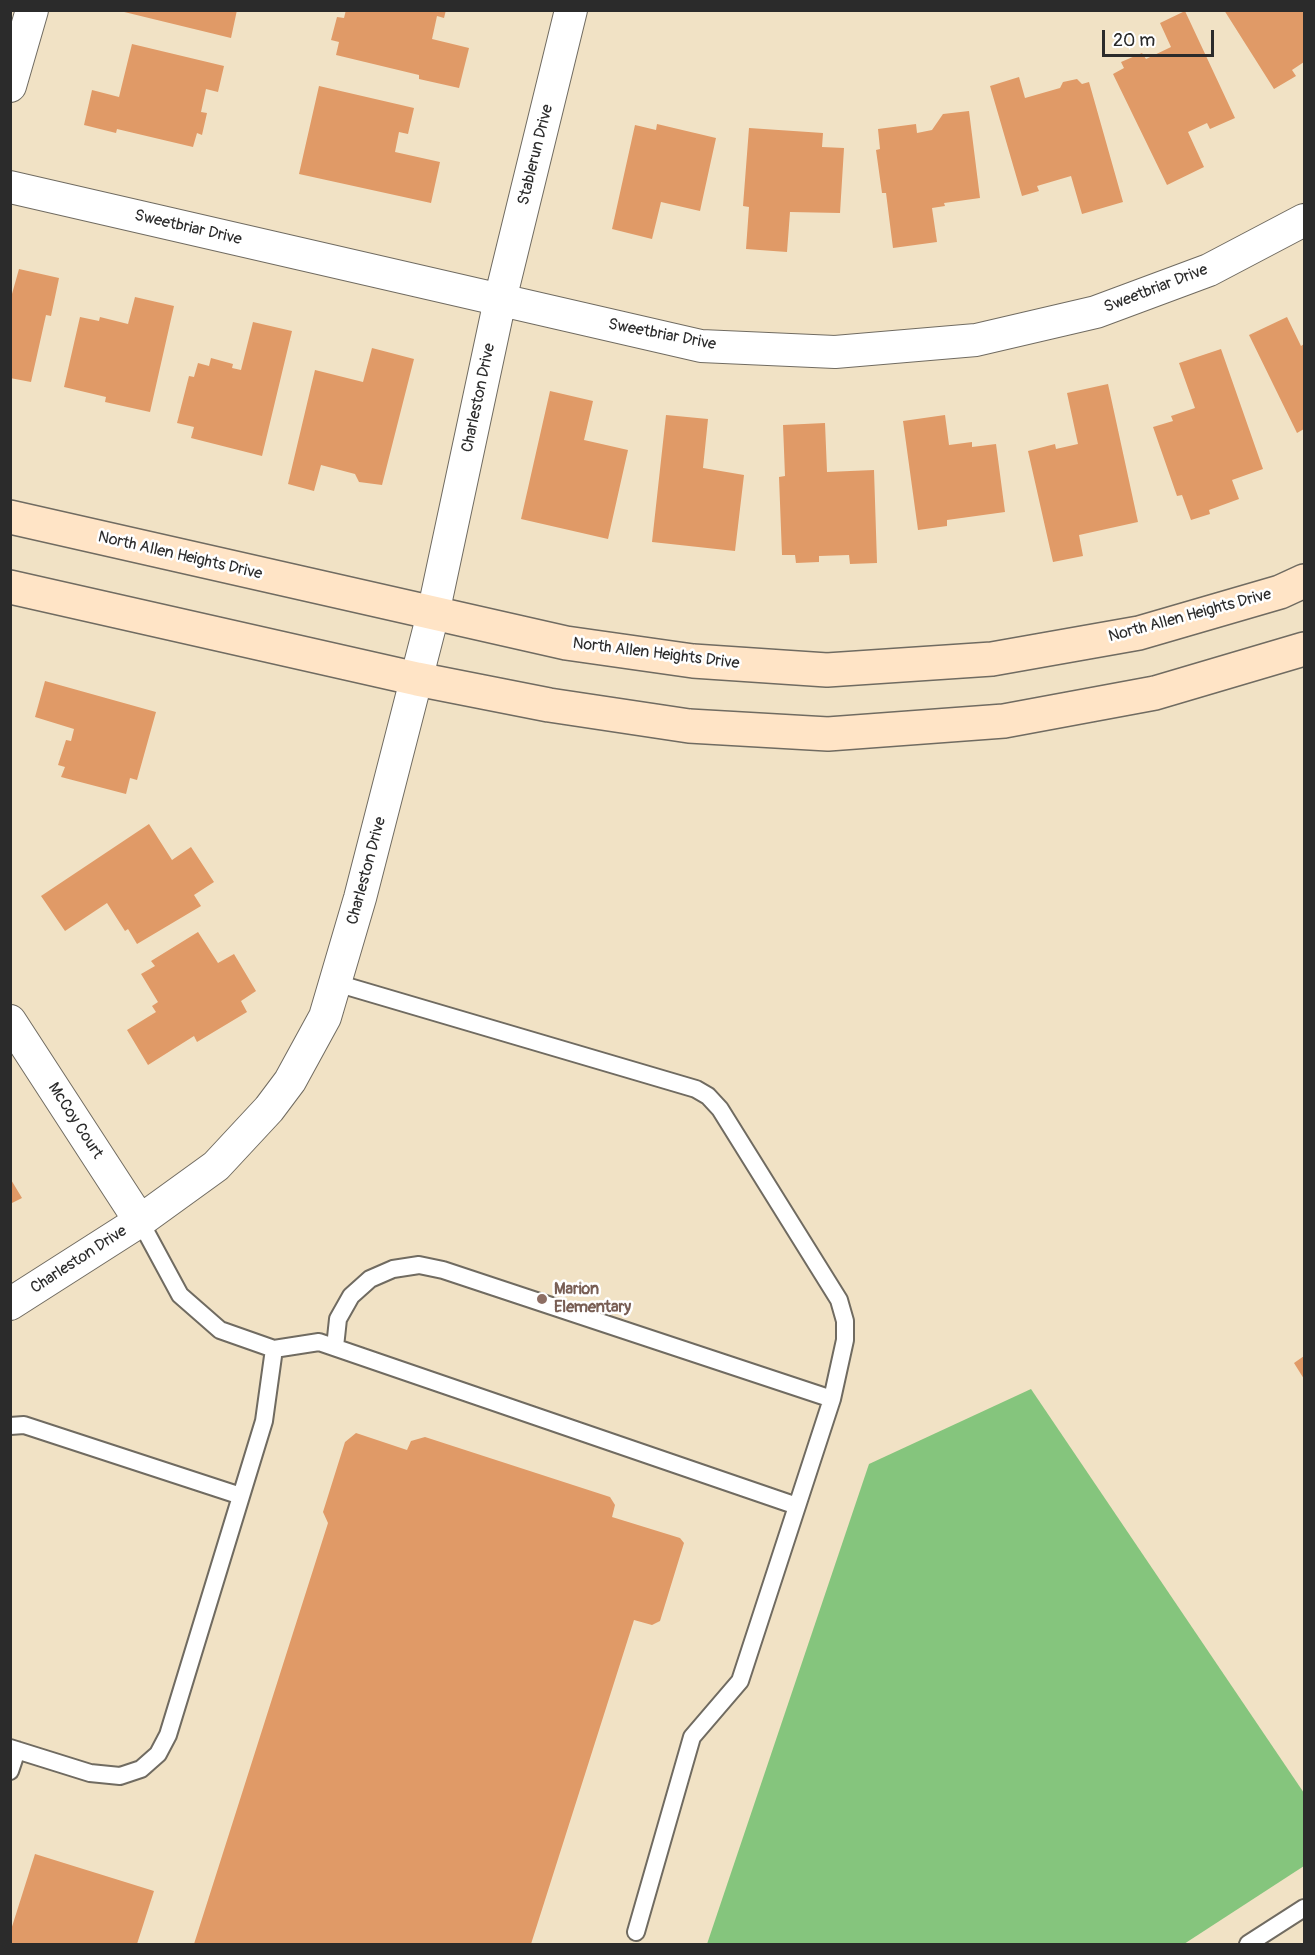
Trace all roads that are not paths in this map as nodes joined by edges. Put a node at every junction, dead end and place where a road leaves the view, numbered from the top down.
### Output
1 (32, 10) edge
2 (572, 10) edge
3 (10, 86) edge
4 (10, 188) edge
5 (1305, 220) edge
6 (500, 300) junction
7 (10, 517) edge
8 (1305, 581) edge
9 (10, 587) edge
10 (433, 614) junction
11 (1305, 649) edge
12 (417, 679) junction
13 (336, 983) junction
14 (10, 1021) edge
15 (140, 1221) junction
16 (10, 1304) edge
17 (334, 1347) junction
18 (274, 1349) junction
19 (832, 1399) junction
20 (10, 1426) edge
21 (241, 1497) junction
22 (797, 1506) junction
23 (14, 1749) edge
24 (10, 1771) edge
25 (1305, 1908) edge
26 (636, 1932) dead end
27 (1248, 1944) edge

1 - 3 street
2 - 6 street, Stablerun Drive
4 - 6 street, Sweetbriar Drive
5 - 6 street, Sweetbriar Drive
6 - 10 street, Charleston Drive
7 - 10 main road, North Allen Heights Drive
8 - 10 main road, North Allen Heights Drive
9 - 12 main road
10 - 12 street, Charleston Drive
11 - 12 main road
12 - 13 street, Charleston Drive
13 - 15 street, Charleston Drive
13 - 19 lane
14 - 15 street, McCoy Court
15 - 16 street, Charleston Drive
15 - 18 lane
17 - 18 lane
17 - 19 lane
17 - 22 lane
18 - 21 lane
19 - 22 lane
20 - 21 lane
21 - 23 lane
22 - 26 lane
23 - 24 lane
25 - 27 lane

